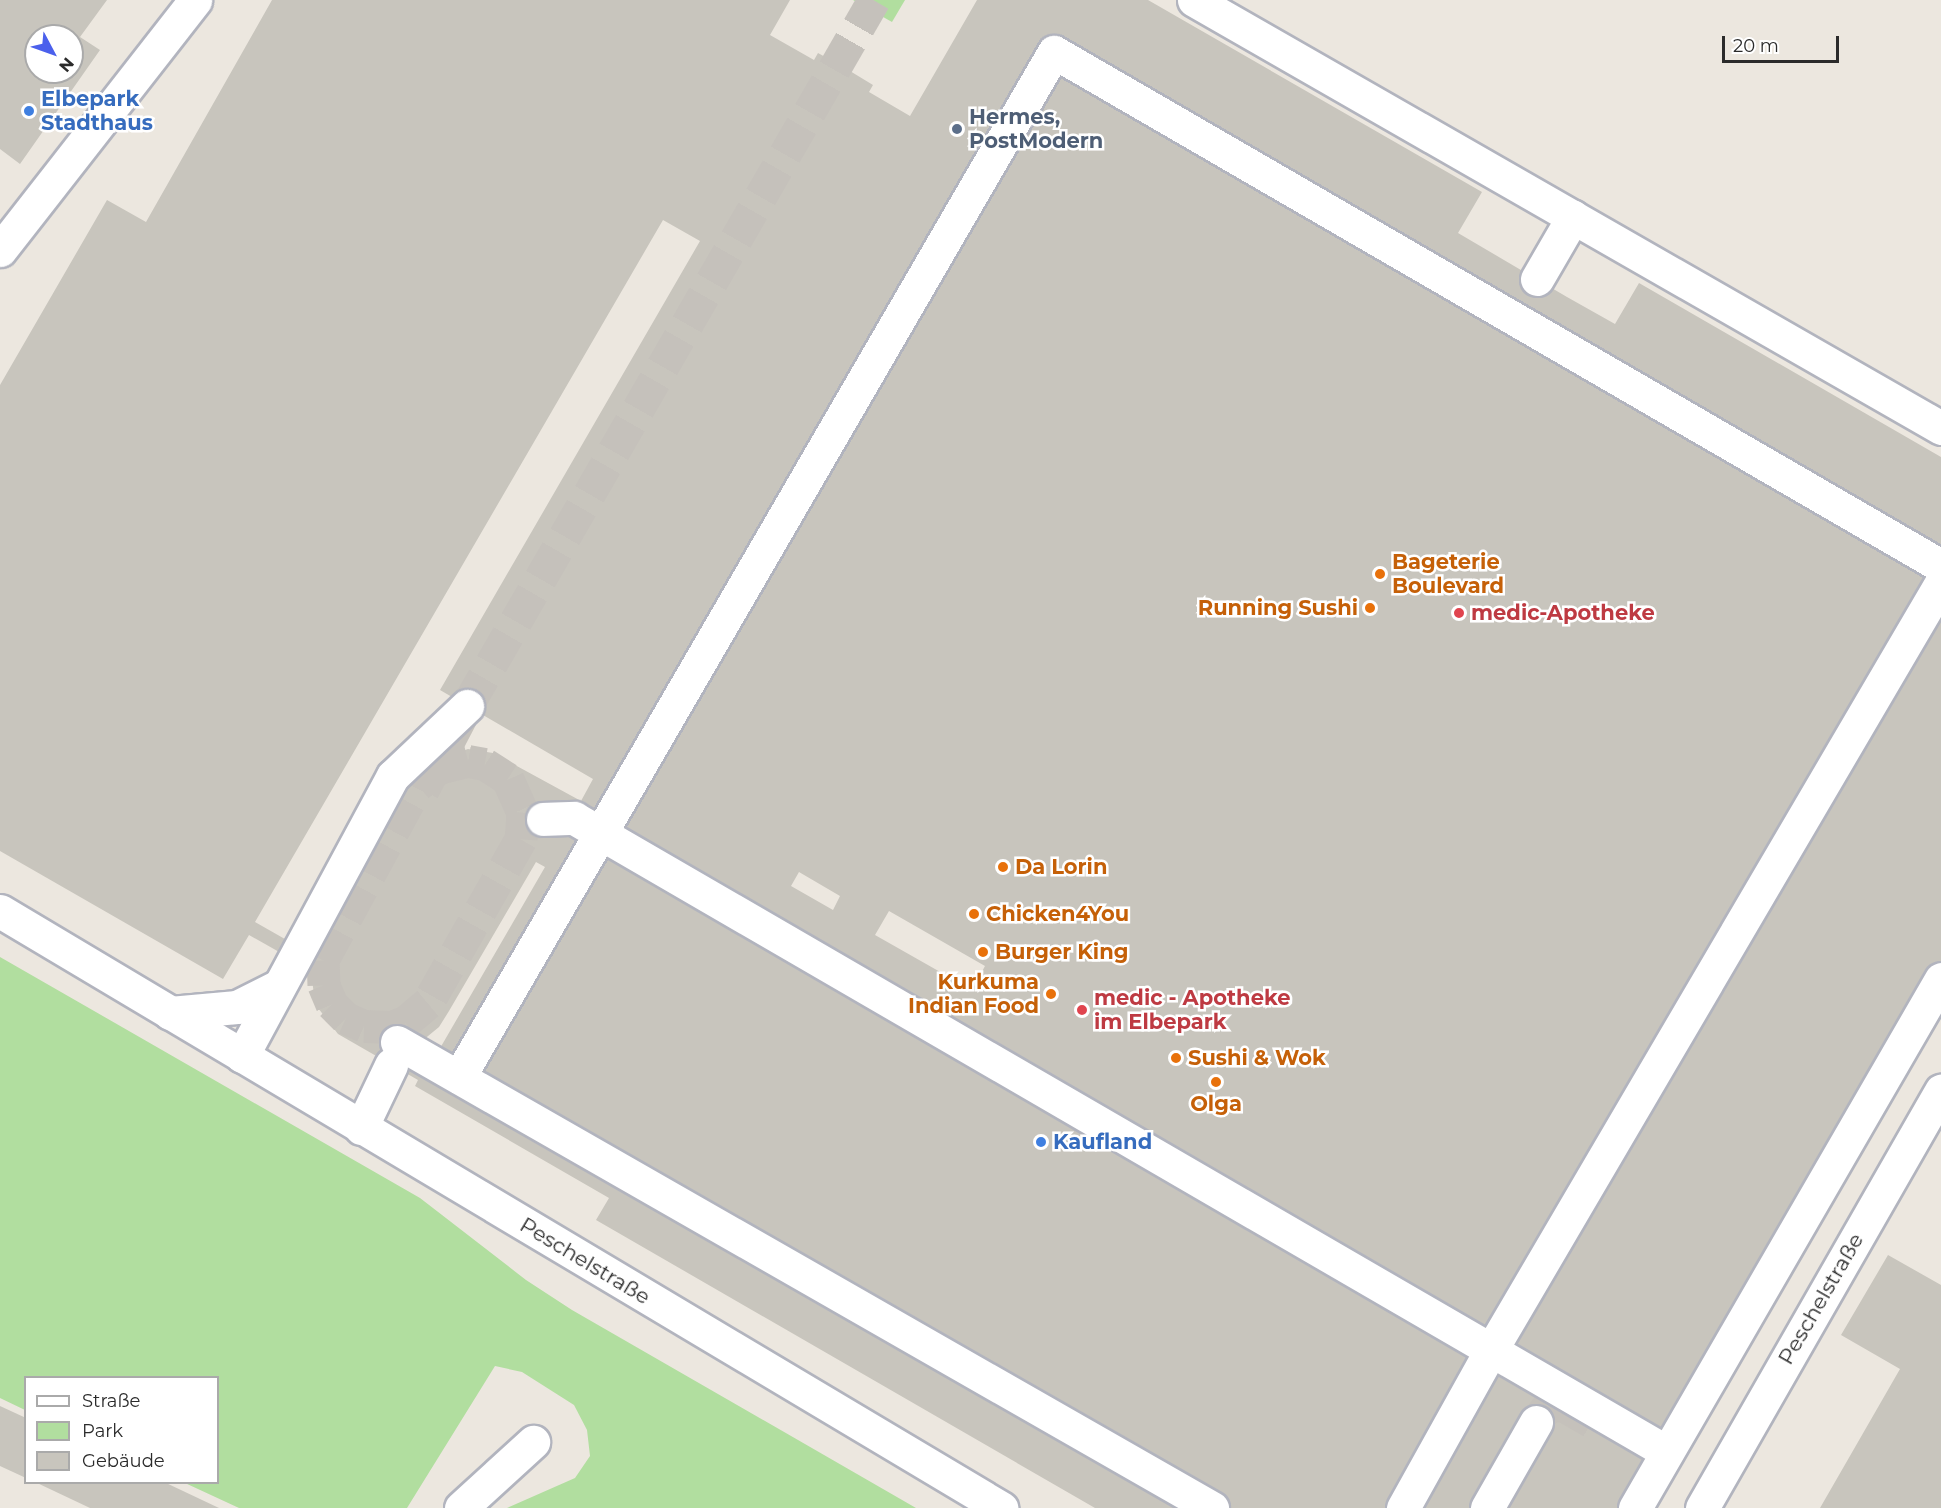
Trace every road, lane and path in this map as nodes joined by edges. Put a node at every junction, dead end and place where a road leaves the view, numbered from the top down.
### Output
1 (195, 0) edge
2 (1194, 0) edge
3 (1573, 217) junction
4 (0, 250) edge
5 (1537, 279) dead end
6 (1941, 428) edge
7 (1941, 566) edge
8 (1941, 583) edge
9 (467, 706) dead end
10 (543, 819) dead end
11 (603, 834) junction
12 (0, 911) edge
13 (1941, 979) edge
14 (277, 987) junction
15 (170, 1013) junction
16 (242, 1056) junction
17 (459, 1077) junction
18 (1941, 1091) edge
19 (361, 1128) junction
20 (1490, 1352) junction
21 (1536, 1422) tunnel mouth
22 (533, 1442) dead end
23 (1665, 1451) junction
24 (461, 1508) edge
25 (1001, 1508) edge
26 (1212, 1508) edge
27 (1402, 1508) edge
28 (1487, 1508) edge
29 (1635, 1508) edge
30 (1702, 1508) edge

1 - 4 street
2 - 3 street
3 - 5 street
3 - 6 street
7 - 11 street
8 - 20 street
9 - 14 street
10 - 11 street
11 - 17 street
11 - 20 street
12 - 15 street, Peschelstraße
13 - 23 street
14 - 15 street
14 - 16 street
15 - 16 street, Peschelstraße
16 - 19 street, Peschelstraße
17 - 19 street
17 - 26 street
18 - 30 street, Peschelstraße
19 - 25 street, Peschelstraße
20 - 23 street
20 - 27 street
21 - 28 street
22 - 24 street
23 - 29 street

